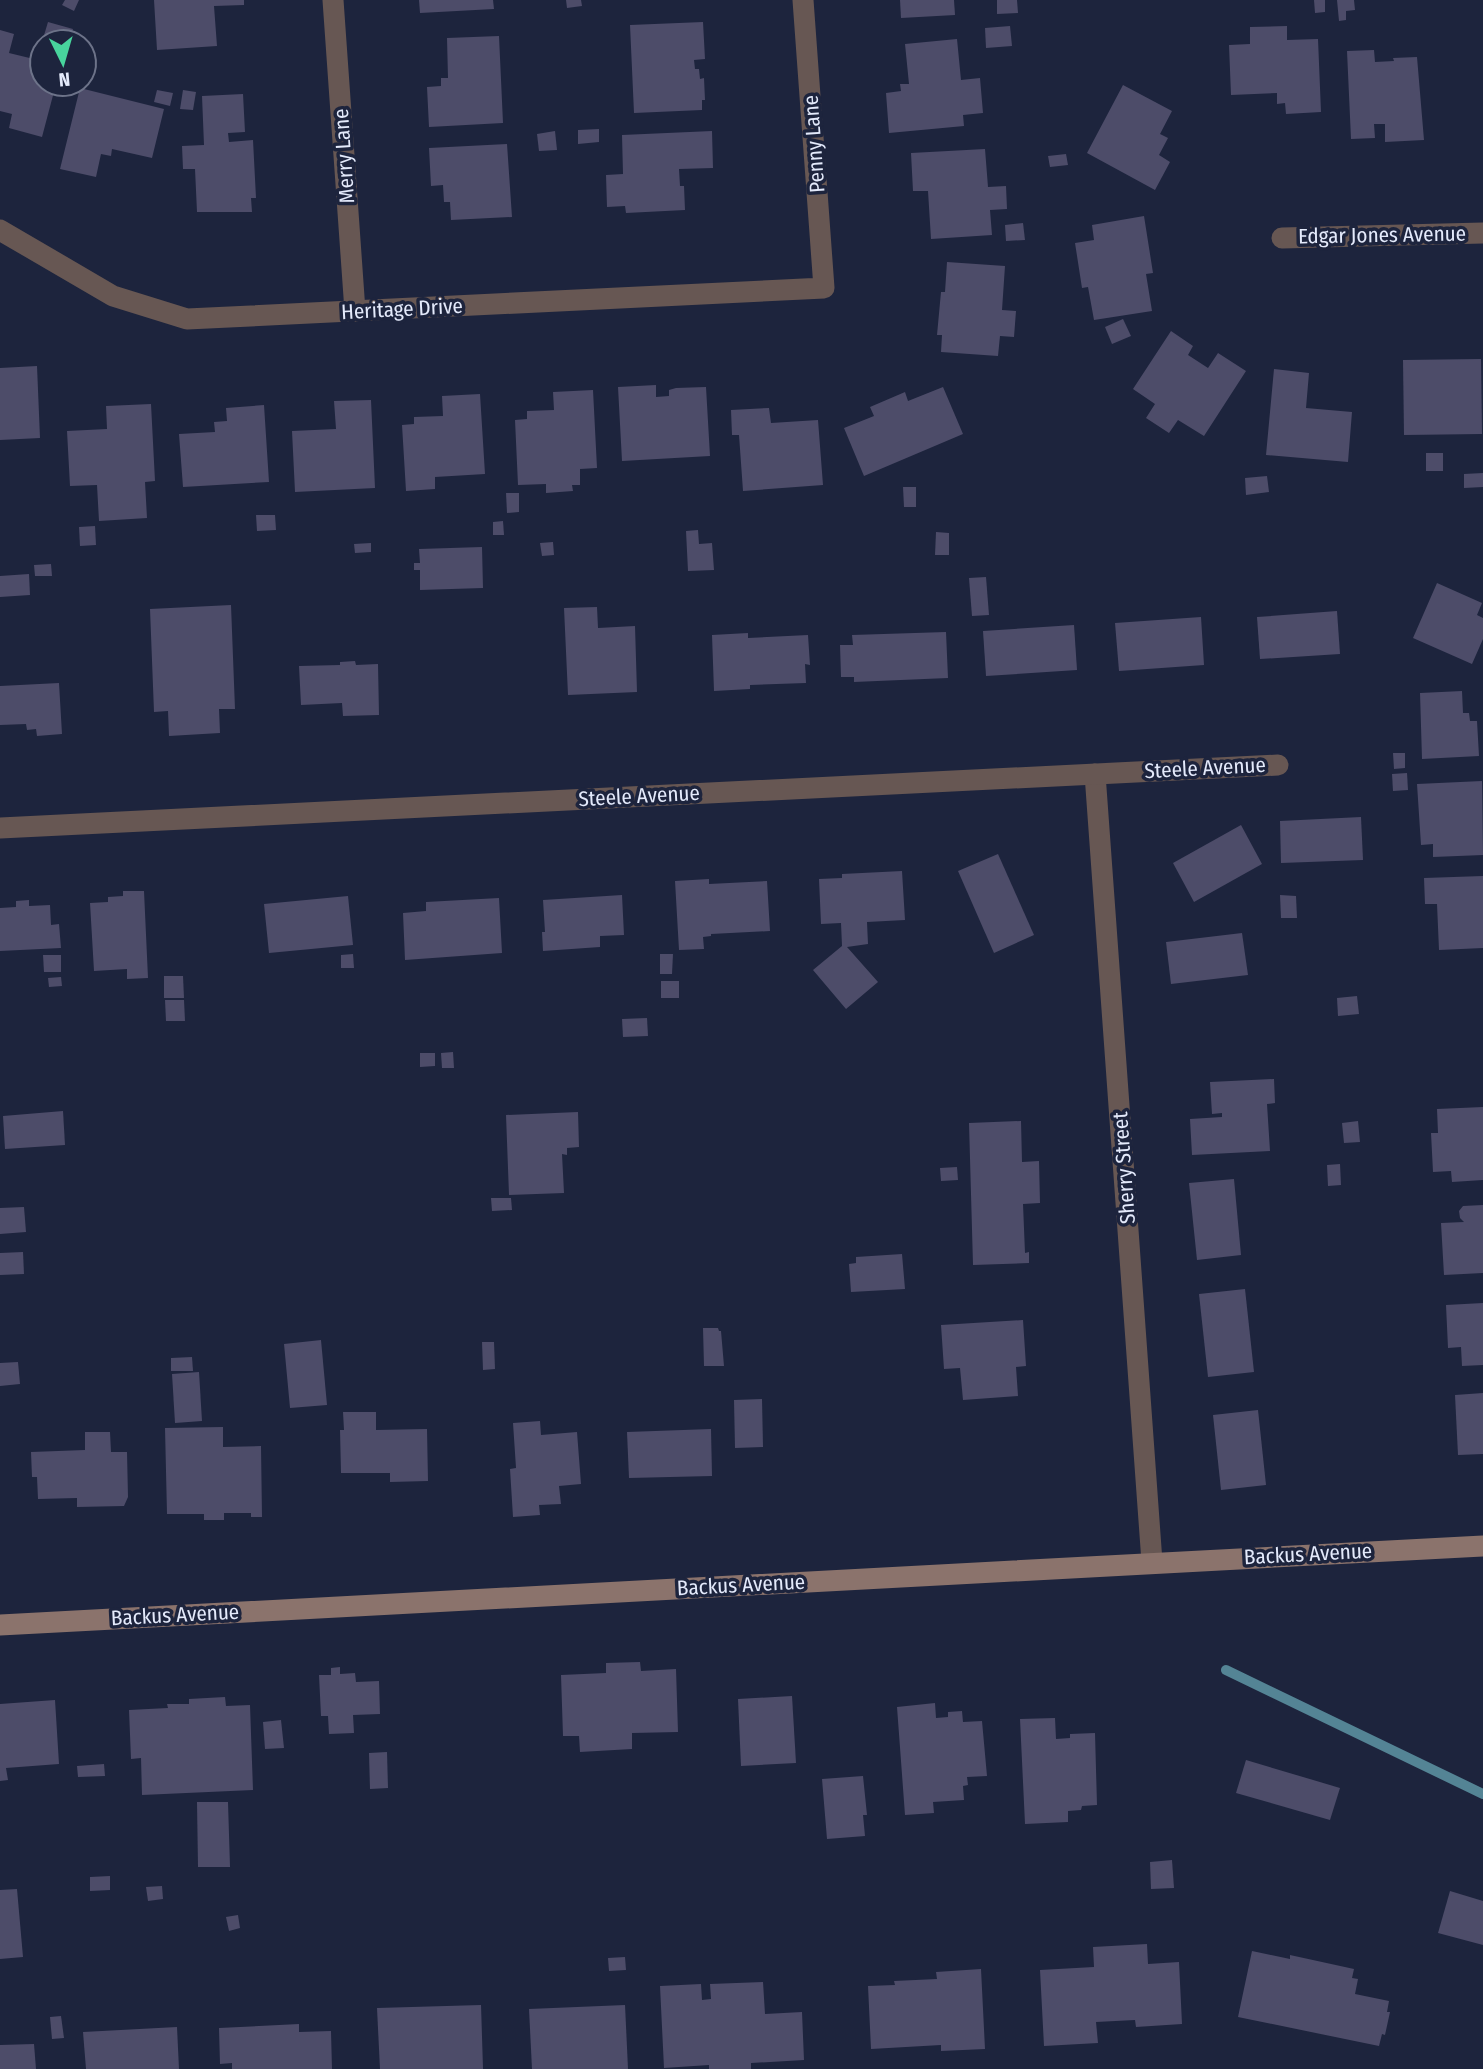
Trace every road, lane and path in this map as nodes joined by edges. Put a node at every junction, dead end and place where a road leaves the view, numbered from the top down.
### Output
1 (333, 0) edge
2 (803, 0) edge
3 (0, 230) edge
4 (1483, 233) edge
5 (1282, 238) dead end
6 (824, 288) joint
7 (355, 311) junction
8 (1278, 765) dead end
9 (1095, 774) junction
10 (0, 828) edge
11 (1483, 1546) edge
12 (1152, 1562) junction
13 (0, 1625) edge

1 - 7 street, Merry Lane
2 - 6 street, Penny Lane
3 - 7 street, Heritage Drive
4 - 5 street, Edgar Jones Avenue
6 - 7 street, Heritage Drive
8 - 9 street, Steele Avenue
9 - 10 street, Steele Avenue
9 - 12 street, Sherry Street
11 - 12 street, Backus Avenue
12 - 13 street, Backus Avenue

